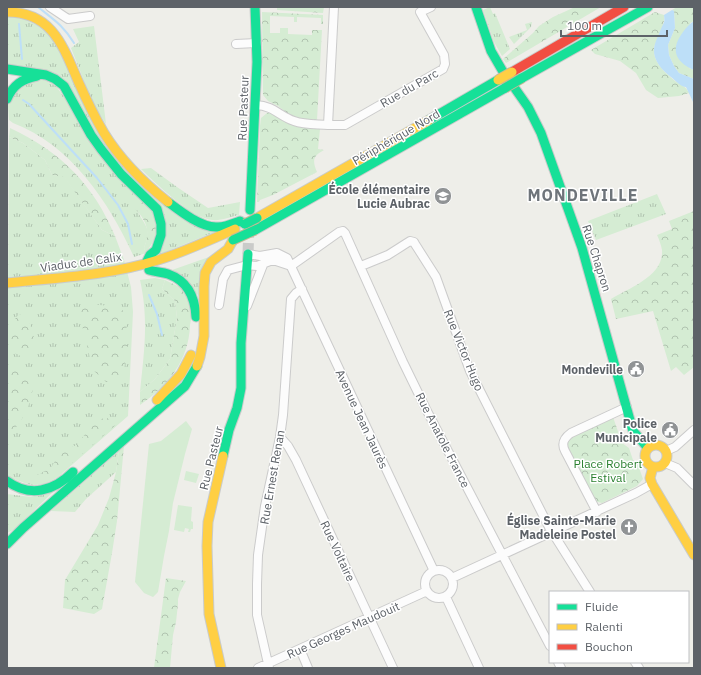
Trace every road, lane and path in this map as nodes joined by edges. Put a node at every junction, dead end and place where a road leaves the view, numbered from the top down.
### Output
1 (24, 7) edge
2 (50, 7) edge
3 (255, 7) edge
4 (334, 7) edge
5 (431, 7) edge
6 (476, 7) edge
7 (624, 7) edge
8 (648, 7) edge
9 (419, 10) edge
10 (7, 12) edge
11 (33, 16) junction
12 (90, 16) dead end
13 (257, 43) junction
14 (236, 44) dead end
15 (7, 69) edge
16 (508, 80) junction
17 (58, 82) junction
18 (7, 99) edge
19 (256, 105) junction
20 (328, 125) junction
21 (250, 210) dead end
22 (227, 236) junction
23 (248, 254) joint
24 (158, 264) joint
25 (247, 265) junction
26 (263, 265) junction
27 (147, 266) junction
28 (291, 266) junction
29 (361, 266) junction
30 (7, 283) edge
31 (302, 289) junction
32 (7, 290) edge
33 (219, 305) dead end
34 (244, 312) junction
35 (626, 407) junction
36 (694, 430) edge
37 (280, 438) junction
38 (648, 448) junction
39 (666, 451) junction
40 (665, 463) junction
41 (653, 467) junction
42 (7, 481) edge
43 (652, 484) junction
44 (694, 485) edge
45 (54, 486) junction
46 (7, 492) edge
47 (597, 512) junction
48 (23, 528) junction
49 (552, 532) junction
50 (7, 536) edge
51 (7, 544) edge
52 (503, 555) junction
53 (694, 555) edge
54 (434, 571) junction
55 (452, 578) junction
56 (427, 591) junction
57 (589, 591) edge
58 (446, 597) junction
59 (369, 618) junction
60 (549, 644) edge
61 (300, 649) junction
62 (268, 666) edge
63 (221, 668) edge
64 (258, 668) edge
65 (308, 668) edge
66 (393, 668) edge
67 (479, 668) edge

1 - 11 main road
2 - 12 street
3 - 13 main road, Rue Pasteur
4 - 20 street
5 - 9 street, Rue du Parc
6 - 16 main road, Rue Chapron
7 - 16 main road, Périphérique Nord
8 - 16 main road, Périphérique Nord, bridge
9 - 20 street, Rue du Parc
10 - 11 main road
11 - 22 main road
13 - 14 street
13 - 19 main road, Rue Pasteur
15 - 17 main road
16 - 22 main road, Périphérique Nord, bridge
16 - 22 main road, Périphérique Nord, bridge
16 - 35 main road, Rue Chapron
17 - 18 main road
17 - 27 main road
19 - 20 street
19 - 21 main road, Rue Pasteur
22 - 24 main road, Périphérique Nord
22 - 48 main road
23 - 25 main road, Rue Pasteur
23 - 28 street, Avenue Jean Jaurès
24 - 27 main road, Viaduc de Calix
25 - 26 street
25 - 33 street
25 - 34 main road, Rue Pasteur
26 - 28 street
26 - 34 street
27 - 30 main road, Viaduc de Calix
27 - 32 main road, Viaduc de Calix
27 - 45 main road
28 - 29 street, Rue Anatole France
28 - 31 street, Avenue Jean Jaurès
29 - 49 street, Rue Victor Hugo
29 - 52 street, Rue Anatole France
31 - 37 street, Rue Ernest Renan
31 - 54 street, Avenue Jean Jaurès
34 - 63 main road, Rue Pasteur
35 - 38 main road, Rue Chapron
35 - 47 street
36 - 39 street
37 - 59 street, Rue Voltaire
37 - 62 street, Rue Ernest Renan
38 - 39 main road
38 - 41 main road
39 - 40 main road
40 - 41 main road
40 - 44 street
41 - 43 main road
42 - 45 main road
43 - 47 street
43 - 53 main road
45 - 46 main road
47 - 49 street
48 - 50 main road
48 - 51 main road
49 - 52 street
49 - 57 street
52 - 55 street
52 - 60 street, Rue Anatole France
54 - 55 street
54 - 56 street
55 - 58 street
56 - 58 street
56 - 59 street, Rue Georges Maudouit
58 - 67 street
59 - 61 street, Rue Georges Maudouit
59 - 66 street, Rue Voltaire
61 - 62 street, Rue Georges Maudouit
61 - 65 street
62 - 64 street, Rue Georges Maudouit

